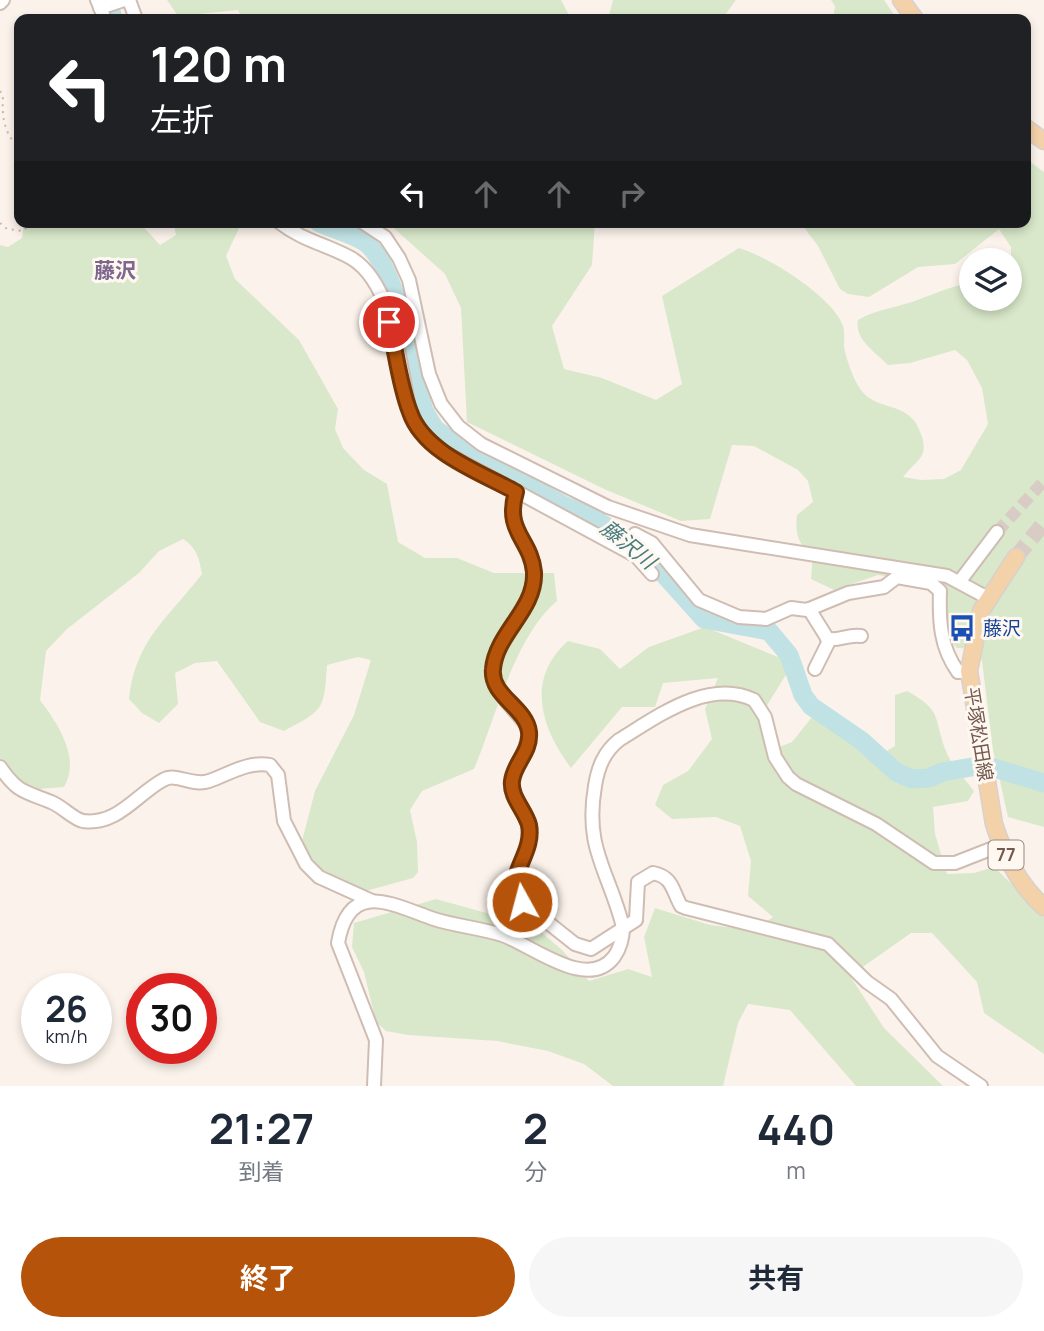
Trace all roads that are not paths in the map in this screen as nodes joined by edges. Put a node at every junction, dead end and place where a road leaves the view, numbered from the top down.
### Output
1 (126, 0) edge
2 (100, 9) edge
3 (288, 228) edge
4 (371, 228) edge
5 (516, 492) junction
6 (647, 522) junction
7 (997, 532) tunnel mouth
8 (635, 534) junction
9 (621, 549) junction
10 (1016, 557) tunnel mouth
11 (652, 574) dead end
12 (960, 581) junction
13 (988, 598) junction
14 (809, 609) junction
15 (861, 636) dead end
16 (827, 639) junction
17 (815, 669) dead end
18 (969, 671) junction
19 (0, 767) edge
20 (1001, 845) junction
21 (372, 901) junction
22 (1044, 907) edge
23 (622, 927) junction
24 (374, 1086) edge
25 (981, 1086) edge

1 - 2 street
3 - 5 street
4 - 6 street
5 - 9 street
5 - 23 street
6 - 8 street
6 - 12 street
7 - 12 street
8 - 9 street
8 - 14 street
9 - 11 street
10 - 13 main road, 平塚松田線 / 77
12 - 13 street
13 - 18 main road, 平塚松田線 / 77
14 - 16 street
14 - 18 street
15 - 16 street
16 - 17 street
18 - 20 main road, 平塚松田線 / 77
19 - 21 street
20 - 22 main road, 平塚松田線 / 77
20 - 23 street
21 - 23 street
21 - 24 street
23 - 25 street

